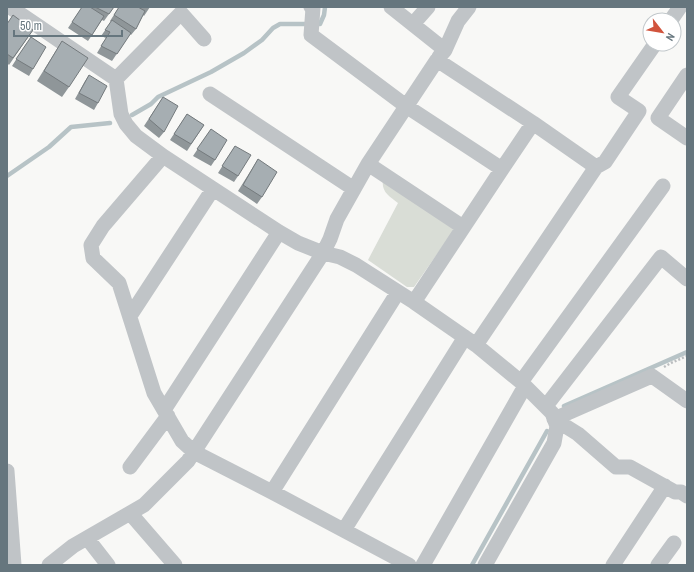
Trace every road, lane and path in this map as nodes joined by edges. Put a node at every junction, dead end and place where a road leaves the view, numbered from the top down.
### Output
1 (10, 7) edge
2 (391, 7) edge
3 (428, 7) edge
4 (469, 7) edge
5 (312, 18) edge
6 (413, 24) junction
7 (204, 39) dead end
8 (649, 52) edge
9 (441, 55) junction
10 (687, 75) edge
11 (116, 79) junction
12 (210, 94) dead end
13 (406, 106) junction
14 (533, 123) junction
15 (687, 138) edge
16 (163, 156) junction
17 (368, 164) junction
18 (596, 167) junction
19 (502, 169) junction
20 (663, 186) dead end
21 (213, 189) junction
22 (354, 189) junction
23 (464, 227) junction
24 (279, 232) junction
25 (323, 253) junction
26 (687, 279) edge
27 (398, 292) junction
28 (414, 302) junction
29 (130, 316) junction
30 (471, 341) junction
31 (687, 356) edge
32 (652, 376) junction
33 (523, 384) junction
34 (687, 401) edge
35 (550, 412) junction
36 (166, 413) junction
37 (194, 452) junction
38 (130, 467) dead end
39 (7, 471) edge
40 (664, 486) junction
41 (272, 492) junction
42 (687, 496) edge
43 (130, 513) junction
44 (344, 530) junction
45 (86, 538) junction
46 (674, 543) dead end
47 (14, 565) edge
48 (49, 565) edge
49 (108, 565) edge
50 (175, 565) edge
51 (409, 565) edge
52 (423, 565) edge
53 (485, 565) edge
54 (613, 565) edge
55 (658, 565) edge

1 - 11 street
2 - 6 street
3 - 6 street
4 - 9 street
5 - 13 street
6 - 9 street
7 - 11 street
8 - 18 street
9 - 13 street
9 - 14 street
10 - 15 street
11 - 16 street
12 - 22 street
13 - 17 street
13 - 19 street
14 - 18 street
14 - 19 street
16 - 21 street
16 - 29 street
17 - 22 street
17 - 23 street
18 - 30 street
19 - 23 street
20 - 33 street
21 - 24 street
21 - 29 street
22 - 25 street
23 - 28 street
24 - 25 street
24 - 36 street
25 - 27 street
25 - 37 street
26 - 35 street
27 - 28 street
27 - 41 street
28 - 30 street
29 - 36 street
30 - 33 street
30 - 44 street
31 - 32 path
32 - 34 street
32 - 35 street
33 - 35 street
33 - 52 street
35 - 40 street
35 - 53 street
36 - 37 street
36 - 38 street
37 - 41 street
37 - 43 street
39 - 47 street
40 - 42 street
40 - 54 street
41 - 44 street
43 - 45 street
43 - 50 street
44 - 51 street
45 - 48 street
45 - 49 street
46 - 55 street

